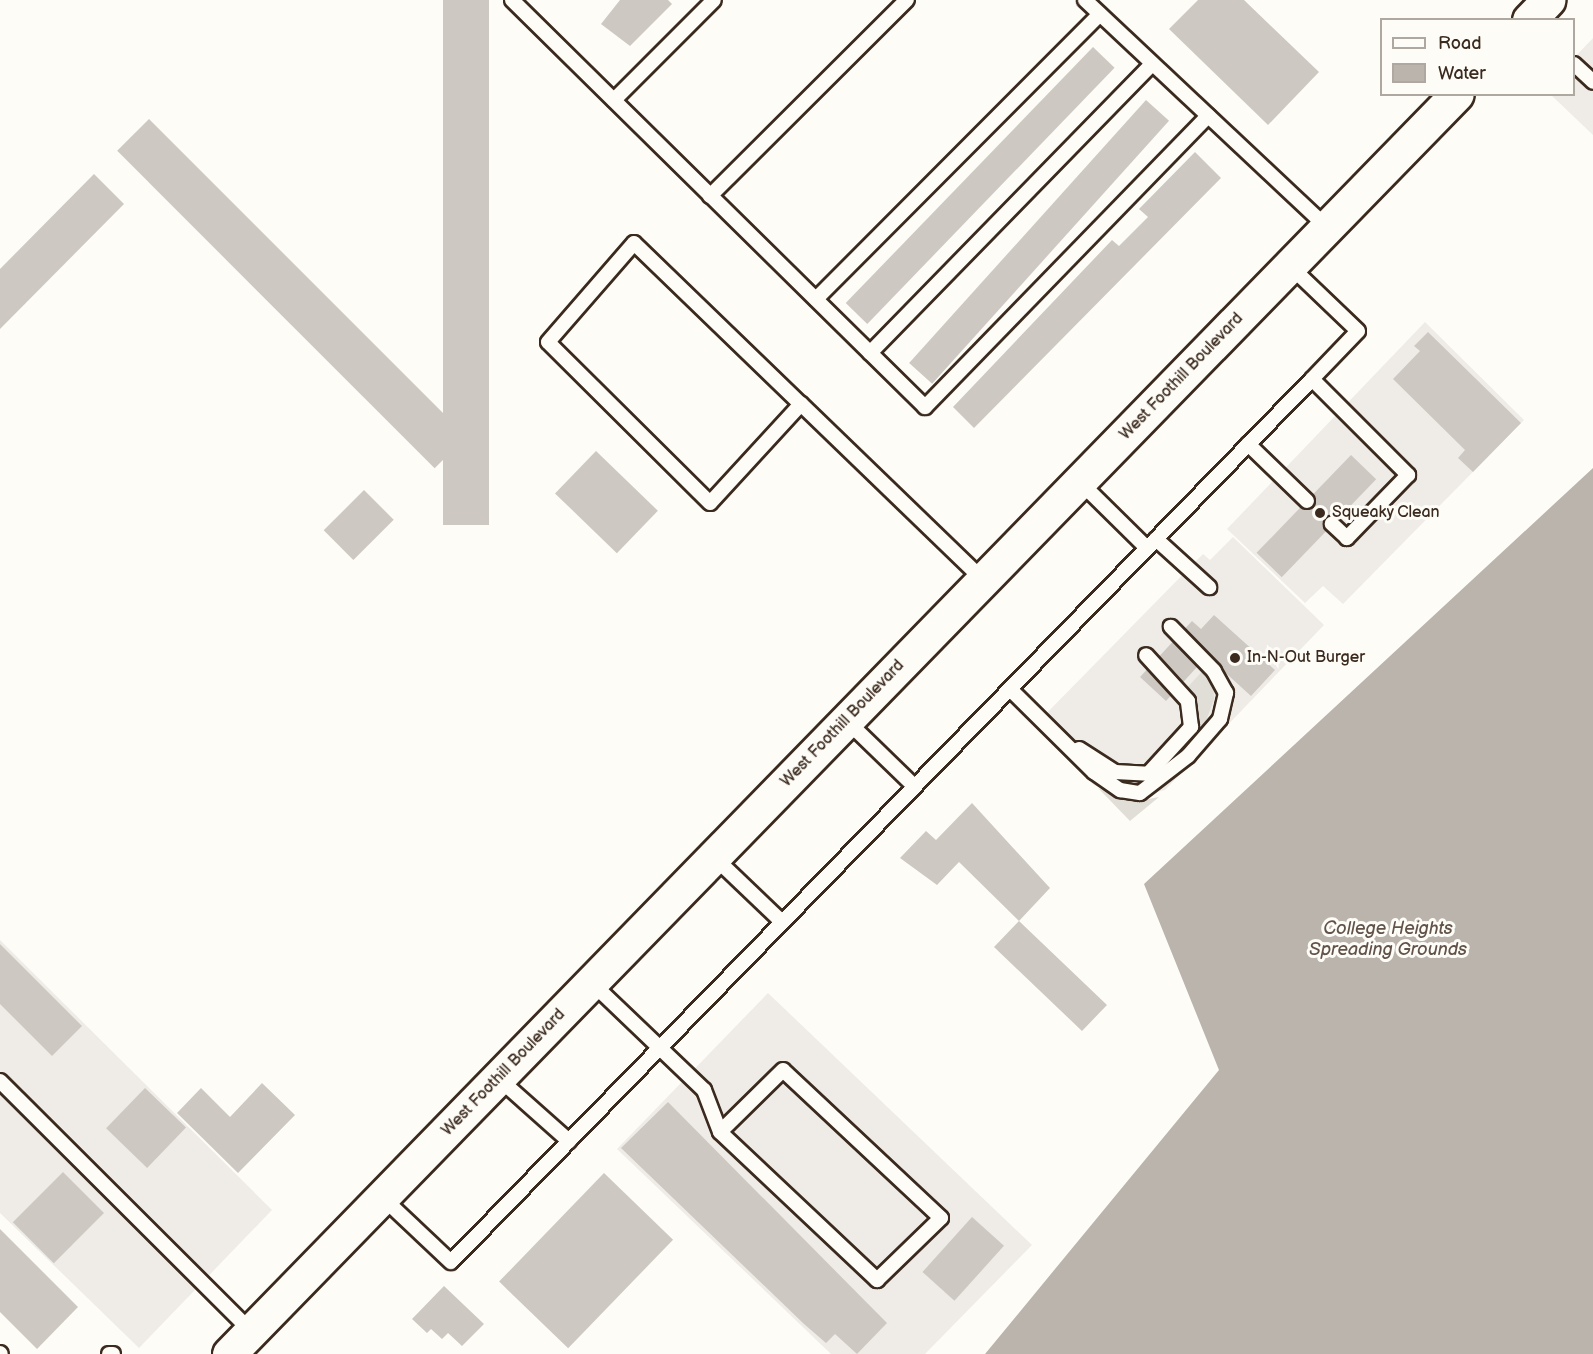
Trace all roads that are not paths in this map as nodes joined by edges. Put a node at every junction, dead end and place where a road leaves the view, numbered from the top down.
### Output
1 (714, 0) edge
2 (907, 0) edge
3 (1085, 0) edge
4 (1548, 0) edge
5 (515, 1) edge
6 (1100, 14) junction
7 (1531, 18) edge
8 (1152, 63) junction
9 (1575, 65) edge
10 (1593, 82) edge
11 (1454, 96) edge
12 (614, 100) junction
13 (1208, 116) junction
14 (710, 196) junction
15 (1328, 228) junction
16 (1290, 266) junction
17 (816, 299) junction
18 (870, 353) junction
19 (1312, 379) junction
20 (801, 404) junction
21 (1248, 444) junction
22 (1080, 482) junction
23 (1307, 501) dead end
24 (1332, 525) dead end
25 (1151, 543) junction
26 (984, 581) junction
27 (1209, 587) dead end
28 (1171, 627) dead end
29 (1146, 655) dead end
30 (1010, 689) junction
31 (846, 720) junction
32 (1062, 738) junction
33 (914, 786) junction
34 (714, 857) junction
35 (782, 922) junction
36 (592, 983) junction
37 (660, 1048) junction
38 (498, 1078) junction
39 (0, 1081) edge
40 (720, 1132) junction
41 (569, 1141) junction
42 (383, 1198) junction
43 (241, 1343) edge

1 - 12 lane
2 - 14 lane
3 - 6 lane
4 - 7 main road
5 - 12 lane
6 - 8 lane
6 - 17 lane
8 - 13 lane
8 - 18 lane
9 - 10 lane
11 - 15 main road, West Foothill Boulevard
12 - 14 lane
13 - 15 lane
13 - 18 lane
14 - 17 lane
15 - 16 main road, West Foothill Boulevard
16 - 19 lane
16 - 22 main road, West Foothill Boulevard
17 - 18 lane
19 - 21 lane
19 - 24 lane
20 - 20 lane
20 - 26 lane
21 - 23 lane
21 - 25 lane
22 - 25 lane
22 - 26 main road, West Foothill Boulevard
25 - 27 lane
25 - 30 lane
26 - 31 main road, West Foothill Boulevard
28 - 32 lane
29 - 32 lane
30 - 32 lane
30 - 33 lane
31 - 33 lane
31 - 34 main road, West Foothill Boulevard
33 - 35 lane
34 - 35 lane
34 - 36 main road, West Foothill Boulevard
35 - 37 lane
36 - 37 lane
36 - 38 main road, West Foothill Boulevard
37 - 40 lane
37 - 41 lane
38 - 41 lane
38 - 42 main road, West Foothill Boulevard
39 - 43 lane
40 - 40 lane
41 - 42 lane
42 - 43 main road, West Foothill Boulevard

